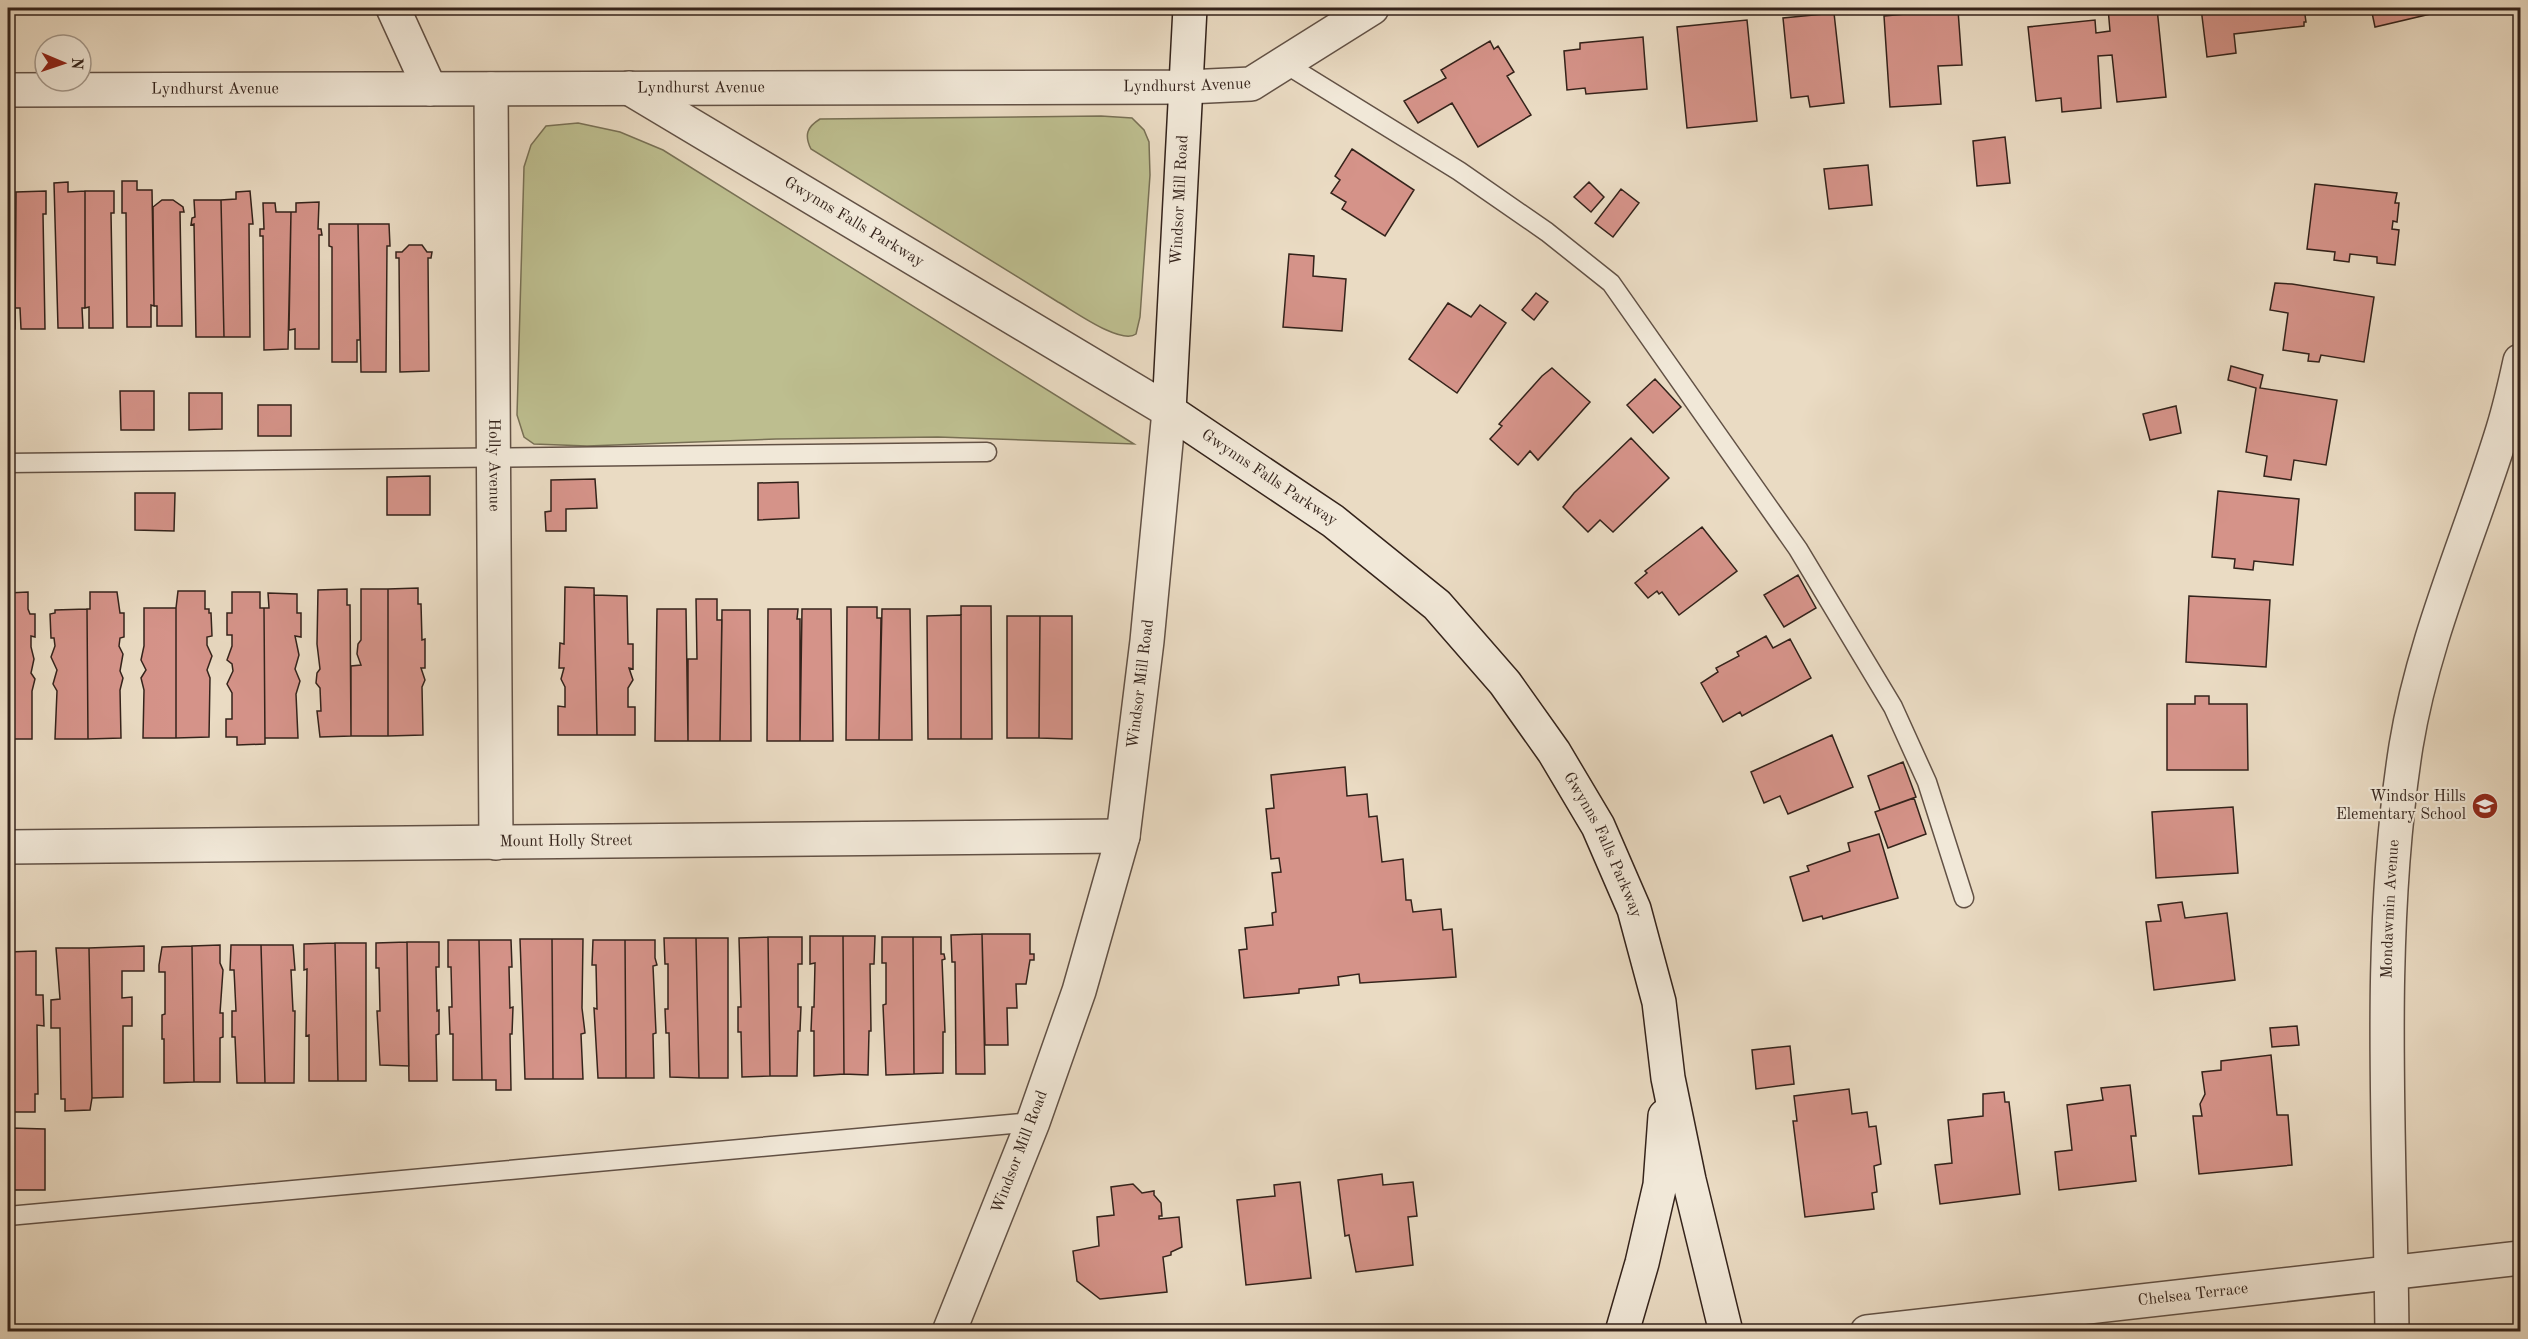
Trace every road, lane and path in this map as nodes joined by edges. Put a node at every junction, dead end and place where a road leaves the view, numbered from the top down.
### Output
1 (393, 8) edge
2 (1190, 8) edge
3 (1372, 8) edge
4 (1284, 63) junction
5 (1187, 87) junction
6 (629, 88) junction
7 (430, 89) junction
8 (491, 89) junction
9 (8, 90) edge
10 (2520, 361) edge
11 (1168, 411) junction
12 (987, 452) dead end
13 (494, 458) junction
14 (8, 463) edge
15 (1123, 836) junction
16 (496, 843) junction
17 (8, 847) edge
18 (1964, 898) dead end
19 (1668, 1078) junction
20 (1033, 1122) junction
21 (8, 1216) edge
22 (2520, 1258) edge
23 (2392, 1273) junction
24 (949, 1332) edge
25 (1622, 1332) edge
26 (1726, 1332) edge
27 (1867, 1332) edge
28 (2392, 1332) edge

1 - 7 street
2 - 5 street, Windsor Mill Road
3 - 4 street, Lyndhurst Avenue
4 - 5 street, Lyndhurst Avenue
4 - 18 lane
5 - 6 street, Lyndhurst Avenue
5 - 11 street, Windsor Mill Road
6 - 8 street, Lyndhurst Avenue
6 - 11 street, Gwynns Falls Parkway
7 - 8 street, Lyndhurst Avenue
7 - 9 street, Lyndhurst Avenue
8 - 13 street, Holly Avenue
10 - 23 street, Mondawmin Avenue
11 - 15 street, Windsor Mill Road
11 - 19 street, Gwynns Falls Parkway
12 - 13 lane
13 - 14 lane
13 - 16 street, Holly Avenue
15 - 16 street, Mount Holly Street
15 - 20 street, Windsor Mill Road
16 - 17 street, Mount Holly Street
19 - 25 street, Gwynns Falls Parkway
19 - 26 street, Gwynns Falls Parkway
20 - 21 lane
20 - 24 street, Windsor Mill Road
22 - 23 street, Chelsea Terrace
23 - 27 street, Chelsea Terrace
23 - 28 street, Mondawmin Avenue

